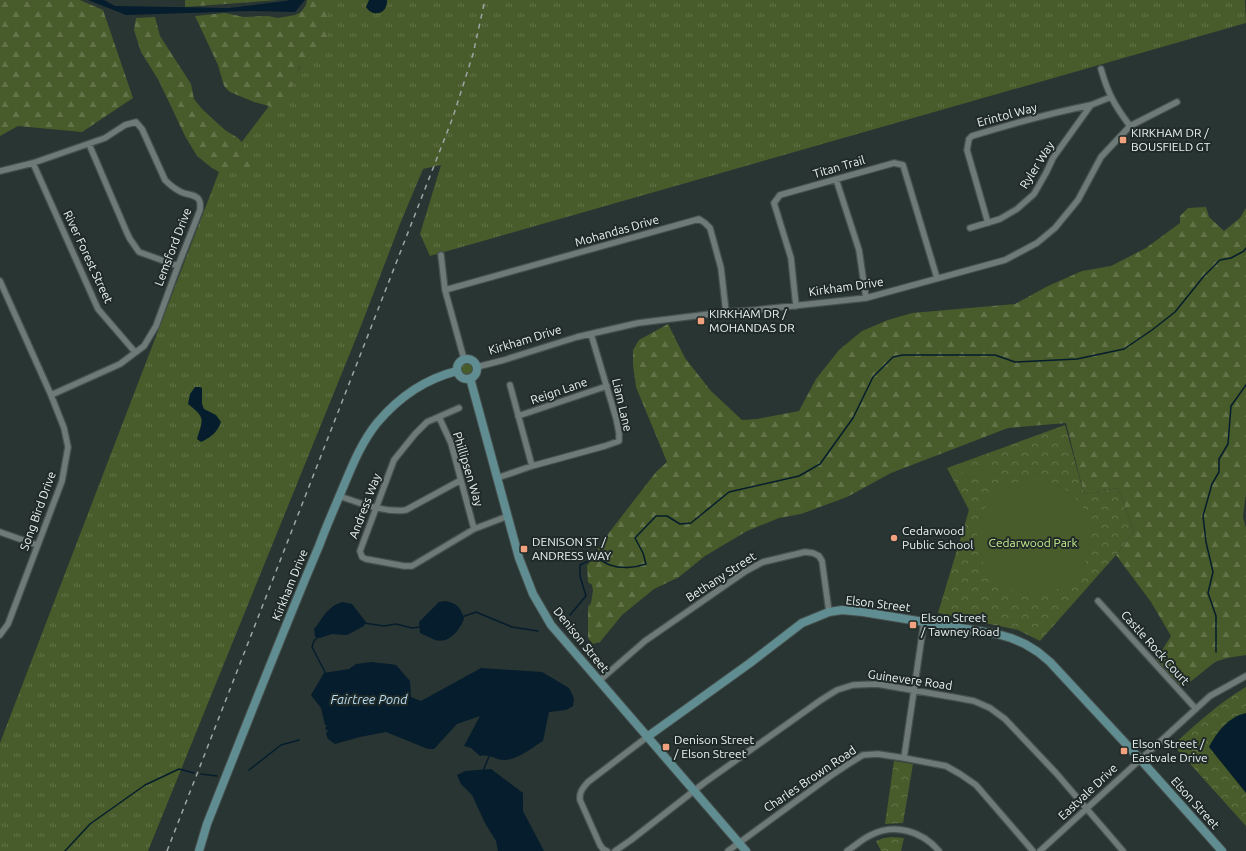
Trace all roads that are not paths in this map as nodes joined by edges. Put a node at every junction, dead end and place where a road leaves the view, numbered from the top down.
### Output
1 (1101, 69) dead end
2 (1111, 98) junction
3 (1177, 102) dead end
4 (1091, 105) junction
5 (1130, 126) junction
6 (89, 144) junction
7 (33, 163) junction
8 (0, 171) edge
9 (836, 179) junction
10 (988, 223) junction
11 (970, 228) dead end
12 (440, 255) dead end
13 (178, 266) junction
14 (937, 278) junction
15 (0, 282) edge
16 (445, 290) junction
17 (866, 298) junction
18 (796, 306) junction
19 (726, 312) junction
20 (591, 334) junction
21 (135, 352) junction
22 (464, 359) junction
23 (476, 367) junction
24 (457, 371) junction
25 (470, 378) junction
26 (510, 385) dead end
27 (607, 386) junction
28 (51, 395) junction
29 (459, 408) dead end
30 (518, 416) junction
31 (439, 417) junction
32 (532, 466) junction
33 (497, 478) junction
34 (461, 480) junction
35 (339, 496) junction
36 (376, 507) junction
37 (508, 516) junction
38 (474, 529) junction
39 (0, 532) edge
40 (37, 545) junction
41 (1098, 601) dead end
42 (829, 612) junction
43 (924, 622) junction
44 (0, 635) edge
45 (1246, 676) edge
46 (599, 681) junction
47 (914, 691) junction
48 (1196, 709) junction
49 (647, 736) junction
50 (904, 758) junction
51 (1140, 759) junction
52 (694, 790) junction
53 (1087, 808) junction
54 (739, 843) junction
55 (199, 851) edge
56 (607, 851) edge
57 (615, 851) edge
58 (728, 851) edge
59 (746, 851) edge
60 (847, 851) edge
61 (939, 851) edge
62 (1033, 851) edge
63 (1040, 851) edge
64 (1123, 851) edge
65 (1222, 851) edge

1 - 2 street
2 - 4 street
2 - 5 street
3 - 5 street, Kirkham Drive
4 - 10 street, Ryler Way
4 - 10 street, Erintol Way
5 - 14 street, Kirkham Drive
6 - 7 street, Lemsford Drive
6 - 13 street
6 - 13 street, Lemsford Drive
7 - 8 street, Lemsford Drive
7 - 21 street, River Forest Street
9 - 14 street, Titan Trail
9 - 17 street
9 - 18 street, Titan Trail
10 - 11 street, Ryler Way
12 - 16 street
13 - 21 street, Lemsford Drive
14 - 17 street, Kirkham Drive
15 - 28 street, Song Bird Drive
16 - 19 street, Mohandas Drive
16 - 22 street
17 - 18 street, Kirkham Drive
18 - 19 street, Kirkham Drive
19 - 20 street, Kirkham Drive
20 - 23 street, Kirkham Drive
20 - 27 street, Liam Lane
21 - 28 street, Lemsford Drive
22 - 23 street
22 - 24 street
23 - 25 street
24 - 25 street
24 - 35 street, Kirkham Drive
25 - 33 street, Denison Street
26 - 30 street
27 - 30 street, Reign Lane
27 - 32 street, Liam Lane
28 - 40 street, Song Bird Drive
29 - 31 street, Andress Way
30 - 32 street
31 - 34 street, Phillipsen Way
31 - 36 street, Andress Way
32 - 33 street
33 - 37 street, Denison Street
34 - 36 street
34 - 38 street, Phillipsen Way
35 - 36 street
35 - 55 street, Kirkham Drive
36 - 38 street, Andress Way
37 - 38 street, Andress Way
37 - 46 street, Denison Street
39 - 40 street
40 - 44 street, Song Bird Drive
41 - 48 street, Castle Rock Court
42 - 43 street, Elson Street
42 - 46 street, Bethany Street
42 - 49 street, Elson Street
43 - 47 street
43 - 51 street, Elson Street
45 - 48 street, Eastvale Drive
46 - 49 street, Denison Street
47 - 50 street
47 - 52 street, Guinevere Road
47 - 53 street, Guinevere Road
48 - 51 street, Eastvale Drive
49 - 52 street, Denison Street
49 - 56 street
50 - 54 street, Charles Brown Road
50 - 62 street, Charles Brown Road
51 - 53 street, Eastvale Drive
51 - 65 street, Elson Street
52 - 54 street, Denison Street
52 - 57 street, Guinevere Road
53 - 63 street, Eastvale Drive
53 - 64 street, Guinevere Road
54 - 58 street, Charles Brown Road
54 - 59 street, Denison Street
60 - 61 street

